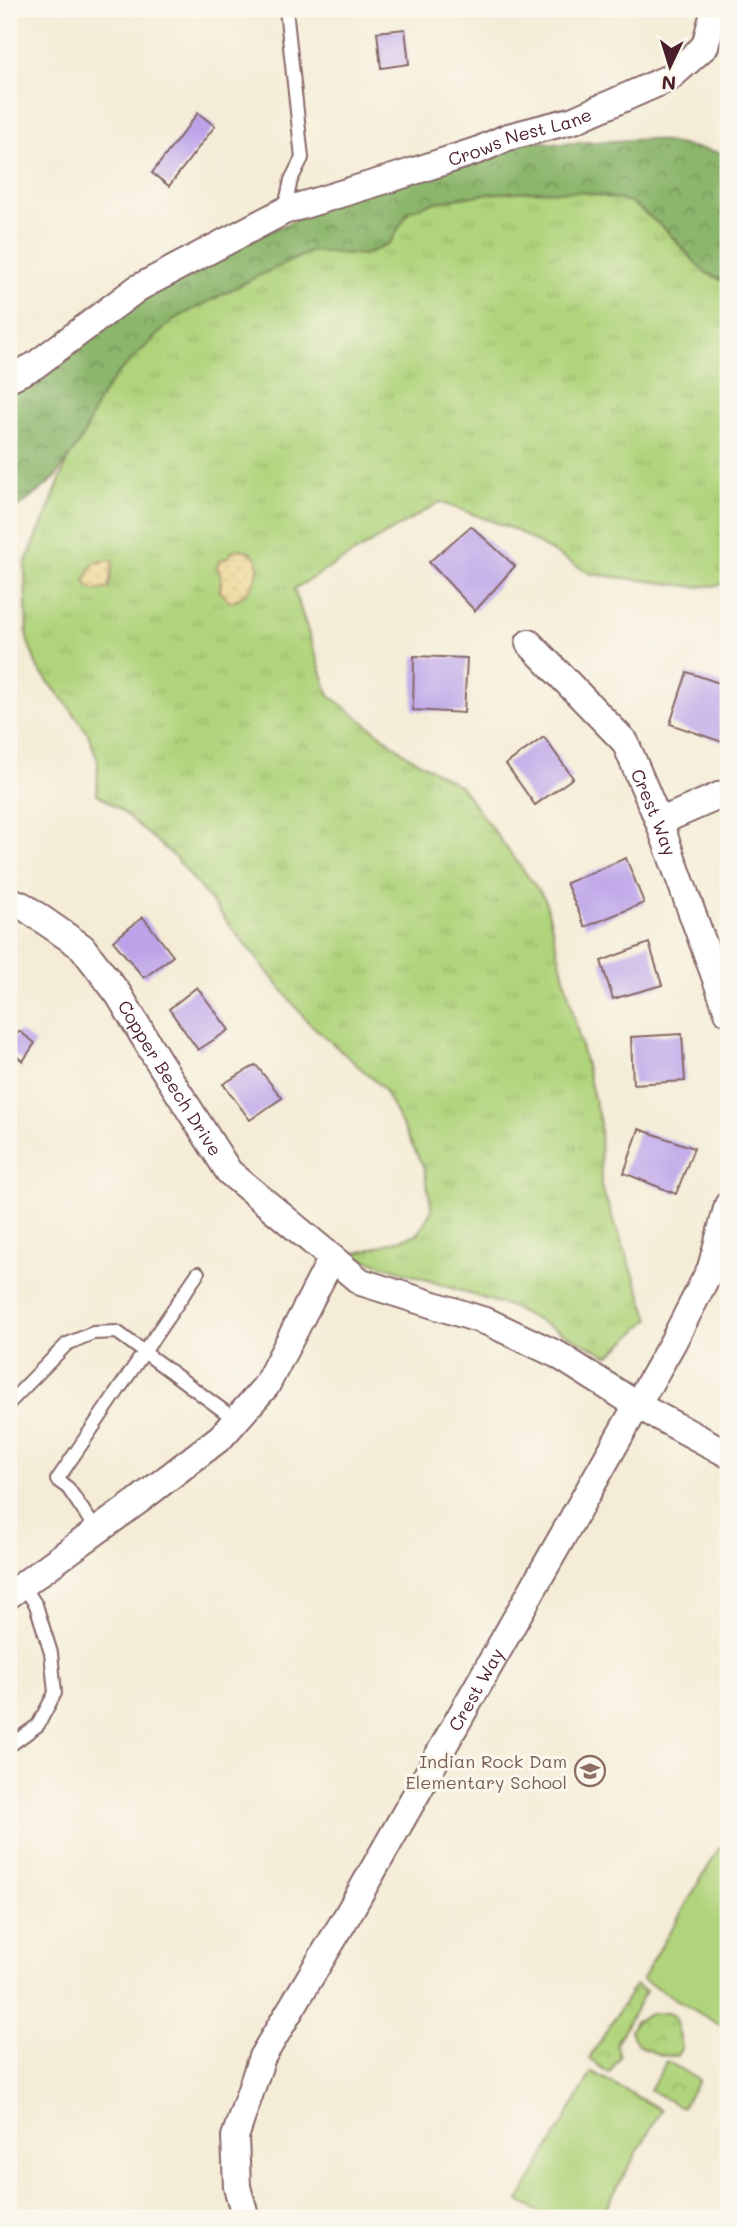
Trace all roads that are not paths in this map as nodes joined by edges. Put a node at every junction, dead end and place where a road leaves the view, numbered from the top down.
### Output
1 (286, 9) edge
2 (715, 9) edge
3 (284, 211) junction
4 (9, 378) edge
5 (529, 643) dead end
6 (728, 792) edge
7 (659, 822) junction
8 (9, 900) edge
9 (728, 1012) edge
10 (728, 1205) edge
11 (331, 1258) junction
12 (198, 1273) dead end
13 (145, 1352) junction
14 (9, 1403) edge
15 (637, 1405) junction
16 (236, 1420) junction
17 (728, 1454) edge
18 (97, 1531) junction
19 (16, 1590) edge
20 (9, 1746) edge
21 (246, 2218) edge

1 - 3 lane
2 - 3 street, Crows Nest Lane
3 - 4 street, Crows Nest Lane
5 - 7 street, Crest Way
6 - 7 street
7 - 9 street, Crest Way
8 - 11 street, Copper Beech Drive
10 - 15 street, Crest Way
11 - 15 street, Copper Beech Drive
11 - 16 street
12 - 13 lane
13 - 14 lane
13 - 16 lane
13 - 18 lane
15 - 17 street, Copper Beech Drive
15 - 21 street, Crest Way
16 - 18 street
18 - 19 street
19 - 20 lane

